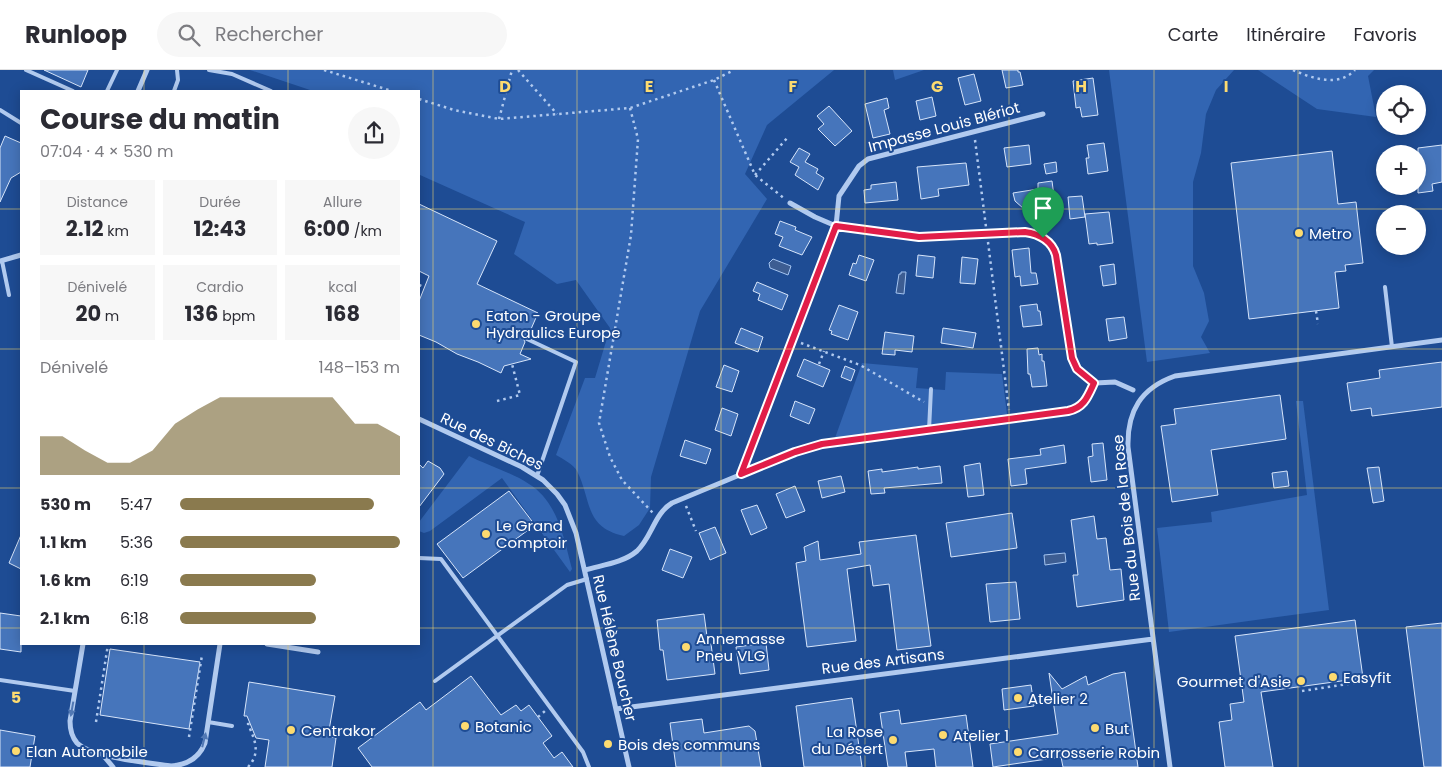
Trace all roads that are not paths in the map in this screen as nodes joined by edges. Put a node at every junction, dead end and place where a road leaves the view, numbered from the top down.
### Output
1 (26, 70) edge
2 (116, 70) edge
3 (148, 70) edge
4 (177, 70) edge
5 (209, 70) edge
6 (71, 90) edge
7 (107, 90) edge
8 (138, 90) edge
9 (174, 90) edge
10 (269, 90) edge
11 (0, 110) edge
12 (1043, 114) dead end
13 (20, 122) edge
14 (790, 203) road end
15 (836, 226) junction
16 (20, 255) edge
17 (1, 261) edge
18 (1385, 287) dead end
19 (9, 296) dead end
20 (527, 339) dead end
21 (1442, 340) edge
22 (1392, 347) junction
23 (1094, 383) junction
24 (932, 389) dead end
25 (1133, 390) dead end
26 (420, 419) edge
27 (929, 430) junction
28 (741, 474) junction
29 (537, 476) junction
30 (420, 558) edge
31 (585, 570) junction
32 (587, 579) junction
33 (497, 635) junction
34 (1153, 639) junction
35 (83, 645) edge
36 (220, 645) edge
37 (272, 645) edge
38 (318, 652) dead end
39 (0, 680) edge
40 (435, 681) dead end
41 (75, 691) junction
42 (616, 709) junction
43 (208, 722) junction
44 (232, 726) dead end
45 (102, 754) junction
46 (164, 765) junction
47 (113, 767) edge
48 (158, 767) edge
49 (589, 767) edge
50 (629, 767) edge
51 (1170, 767) edge

1 - 6 lane
2 - 7 lane
3 - 8 street
4 - 9 lane
5 - 10 lane
11 - 13 lane
12 - 15 street, Impasse Louis Blériot
14 - 15 street
15 - 23 street
15 - 28 street, Impasse Louis Blériot
16 - 17 street
17 - 19 lane
18 - 22 lane
20 - 29 lane
21 - 22 street, Rue du Bois de la Rose
22 - 34 street, Rue du Bois de la Rose
23 - 25 street
23 - 27 street, Rue Hélène Boucher
24 - 27 lane
26 - 29 street, Rue des Biches
27 - 28 street, Rue Hélène Boucher
28 - 31 street, Rue Hélène Boucher
29 - 31 street, Rue des Biches
30 - 33 lane
31 - 32 street, Rue Hélène Boucher
32 - 33 lane
32 - 42 street, Rue Hélène Boucher
33 - 40 lane
33 - 49 lane
34 - 42 street, Rue des Artisans
34 - 51 street, Rue du Bois de la Rose
35 - 41 street
36 - 43 street
37 - 38 street
39 - 41 lane
41 -> 45 street
42 - 50 street, Rue Hélène Boucher
43 - 44 lane
46 -> 43 street
45 - 46 street
45 - 47 street
46 - 48 street

